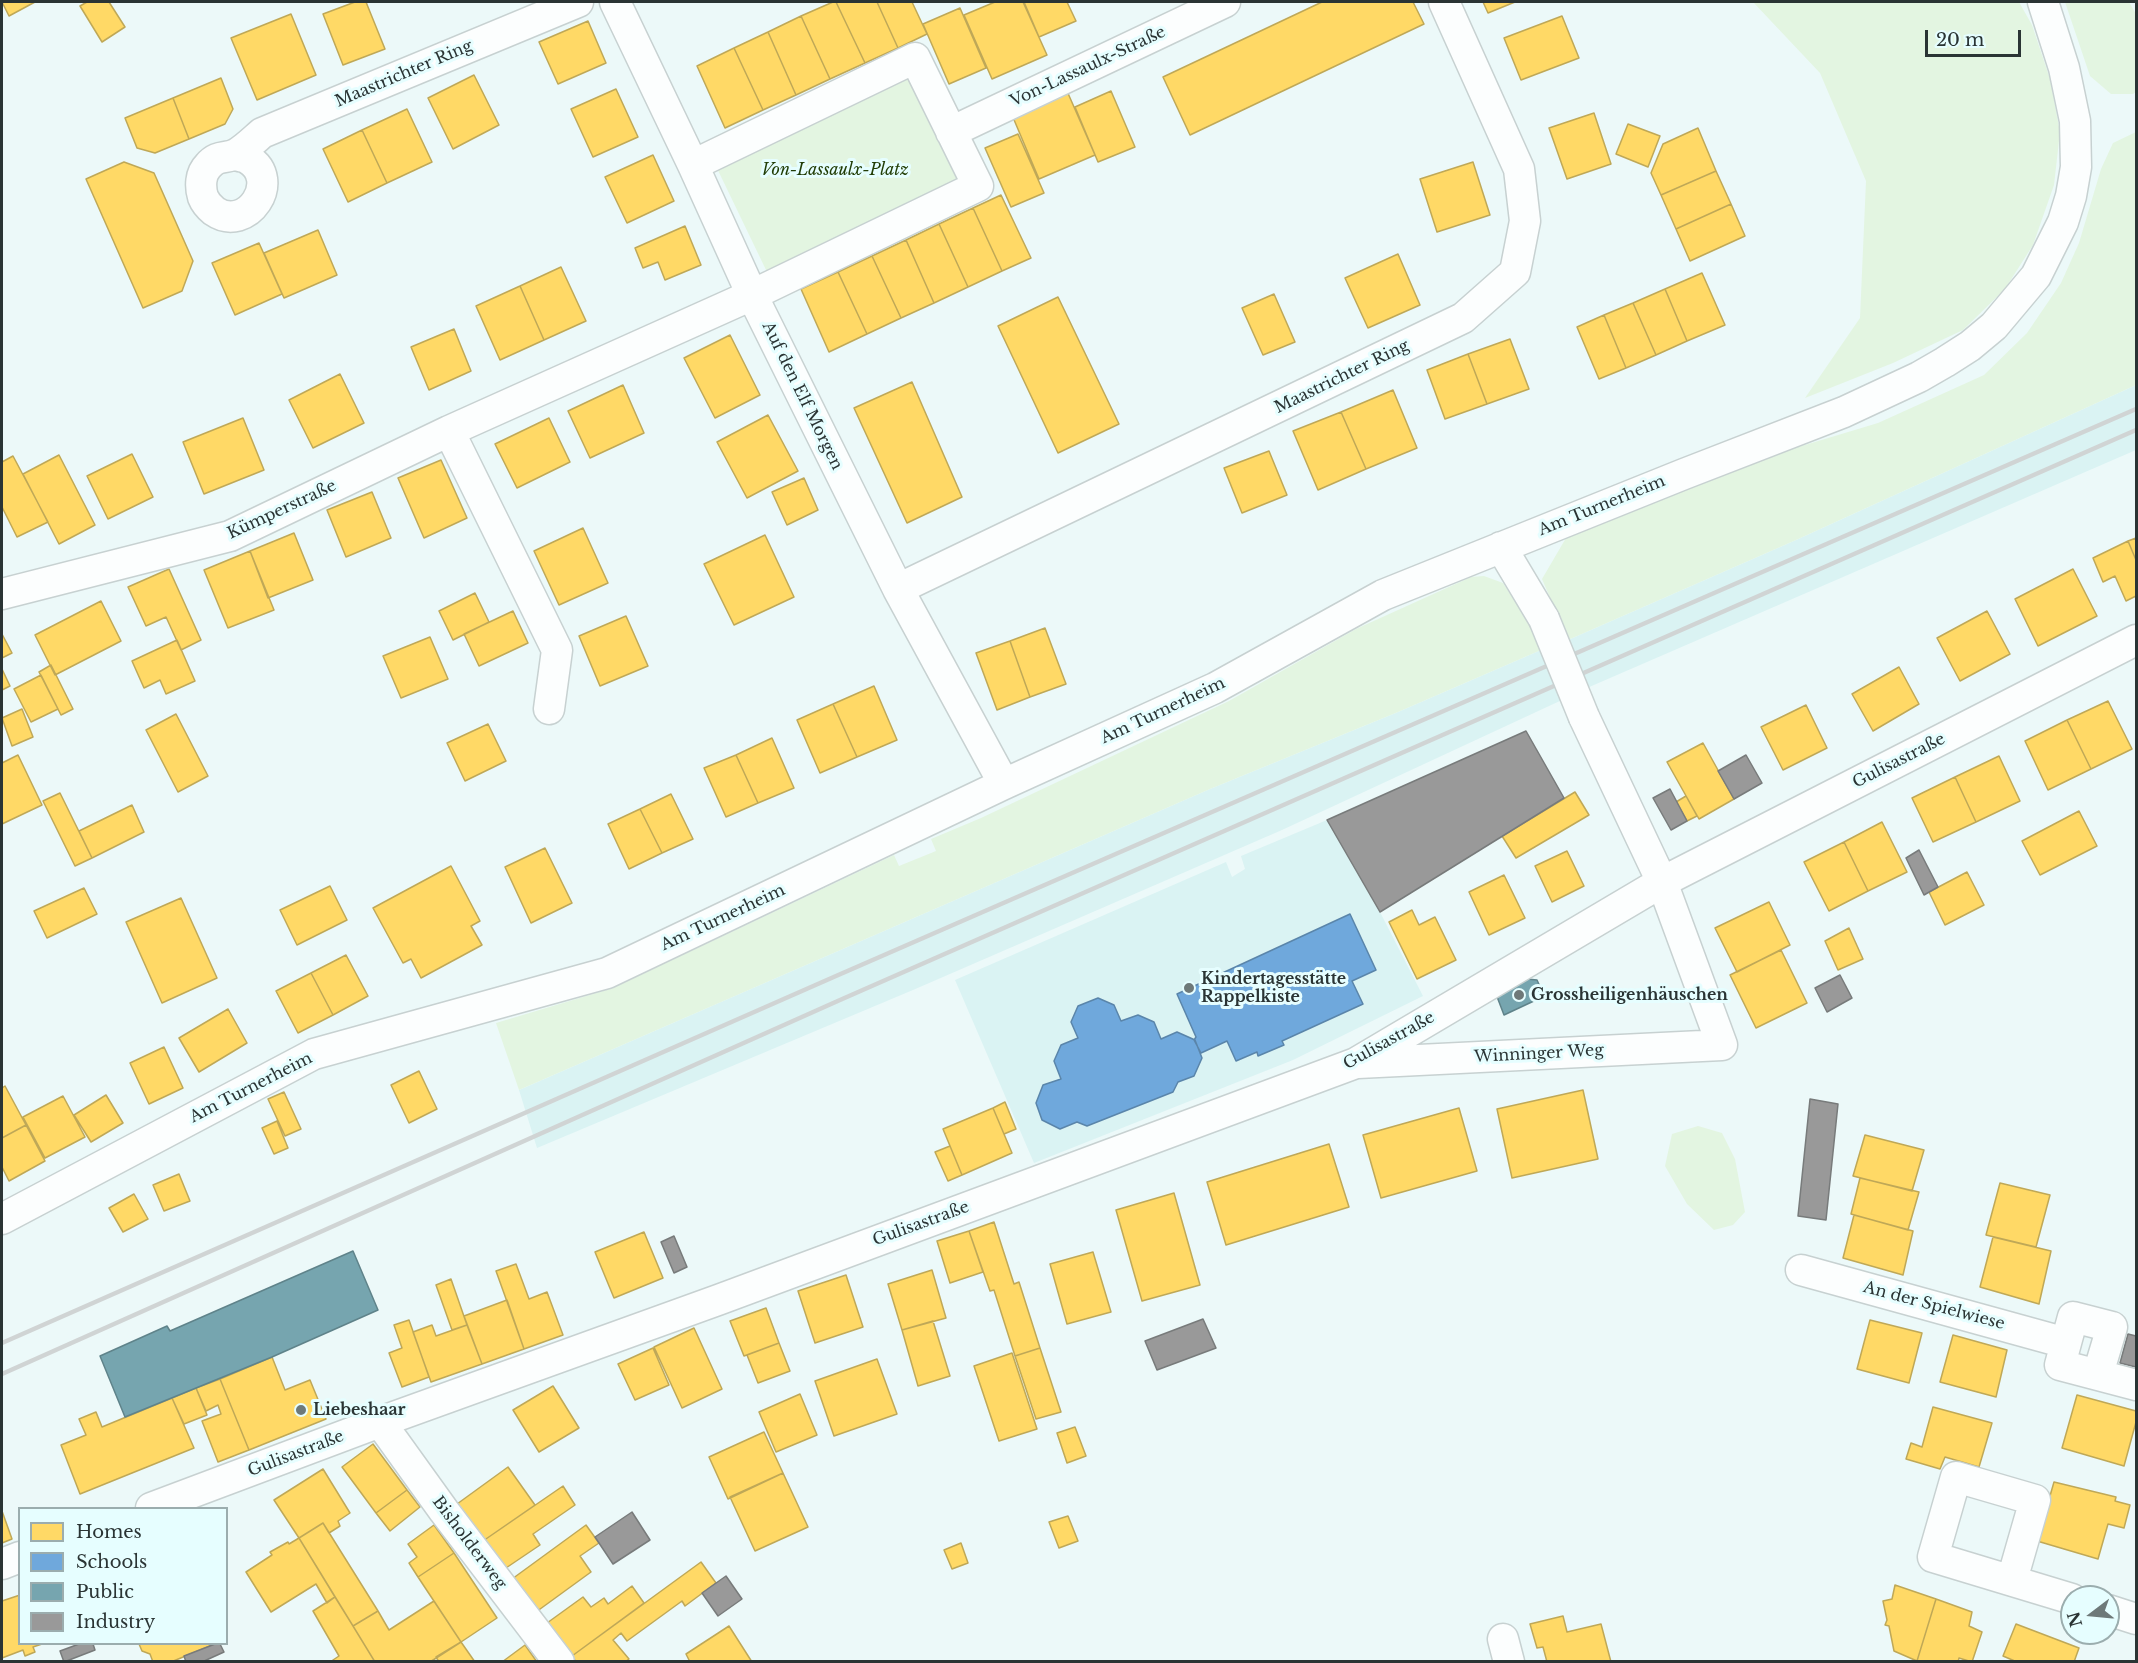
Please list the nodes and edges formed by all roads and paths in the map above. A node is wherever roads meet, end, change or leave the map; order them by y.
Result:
1 (578, 2) edge
2 (615, 2) edge
3 (1225, 2) edge
4 (1444, 2) edge
5 (2043, 2) edge
6 (951, 132) junction
7 (235, 155) dead end
8 (693, 165) junction
9 (752, 295) junction
10 (449, 431) junction
11 (1501, 547) junction
12 (898, 589) junction
13 (2, 594) edge
14 (2136, 639) edge
15 (549, 709) dead end
16 (1004, 784) junction
17 (1662, 882) junction
18 (1356, 1063) junction
19 (4, 1212) edge
20 (1801, 1270) dead end
21 (2066, 1343) junction
22 (2098, 1374) junction
23 (2136, 1385) edge
24 (380, 1422) junction
25 (156, 1507) edge
26 (18, 1558) edge
27 (2, 1564) edge
28 (2012, 1580) dead end
29 (2060, 1595) edge
30 (2120, 1614) edge
31 (2136, 1619) edge
32 (559, 1662) edge

1 - 7 street, Maastrichter Ring
2 - 8 street, Auf den Elf Morgen
3 - 6 street, Von-Lassaulx-Straße
4 - 12 street, Maastrichter Ring
5 - 11 street, Am Turnerheim
6 - 8 street
6 - 9 street
8 - 9 street, Auf den Elf Morgen
9 - 10 street, Kümperstraße
9 - 12 street, Auf den Elf Morgen
10 - 13 street, Kümperstraße
10 - 15 street
11 - 16 street, Am Turnerheim
11 - 17 street, bridge
12 - 16 street, Auf den Elf Morgen
14 - 17 street, Gulisastraße
16 - 19 street, Am Turnerheim
17 - 18 street, Gulisastraße
17 - 18 street, Winninger Weg
18 - 24 street, Gulisastraße
20 - 21 street, An der Spielwiese
21 - 22 street
21 - 22 street
22 - 23 street
24 - 25 street, Gulisastraße
24 - 32 street, Bisholderweg
26 - 27 street
28 - 29 street
30 - 31 street

